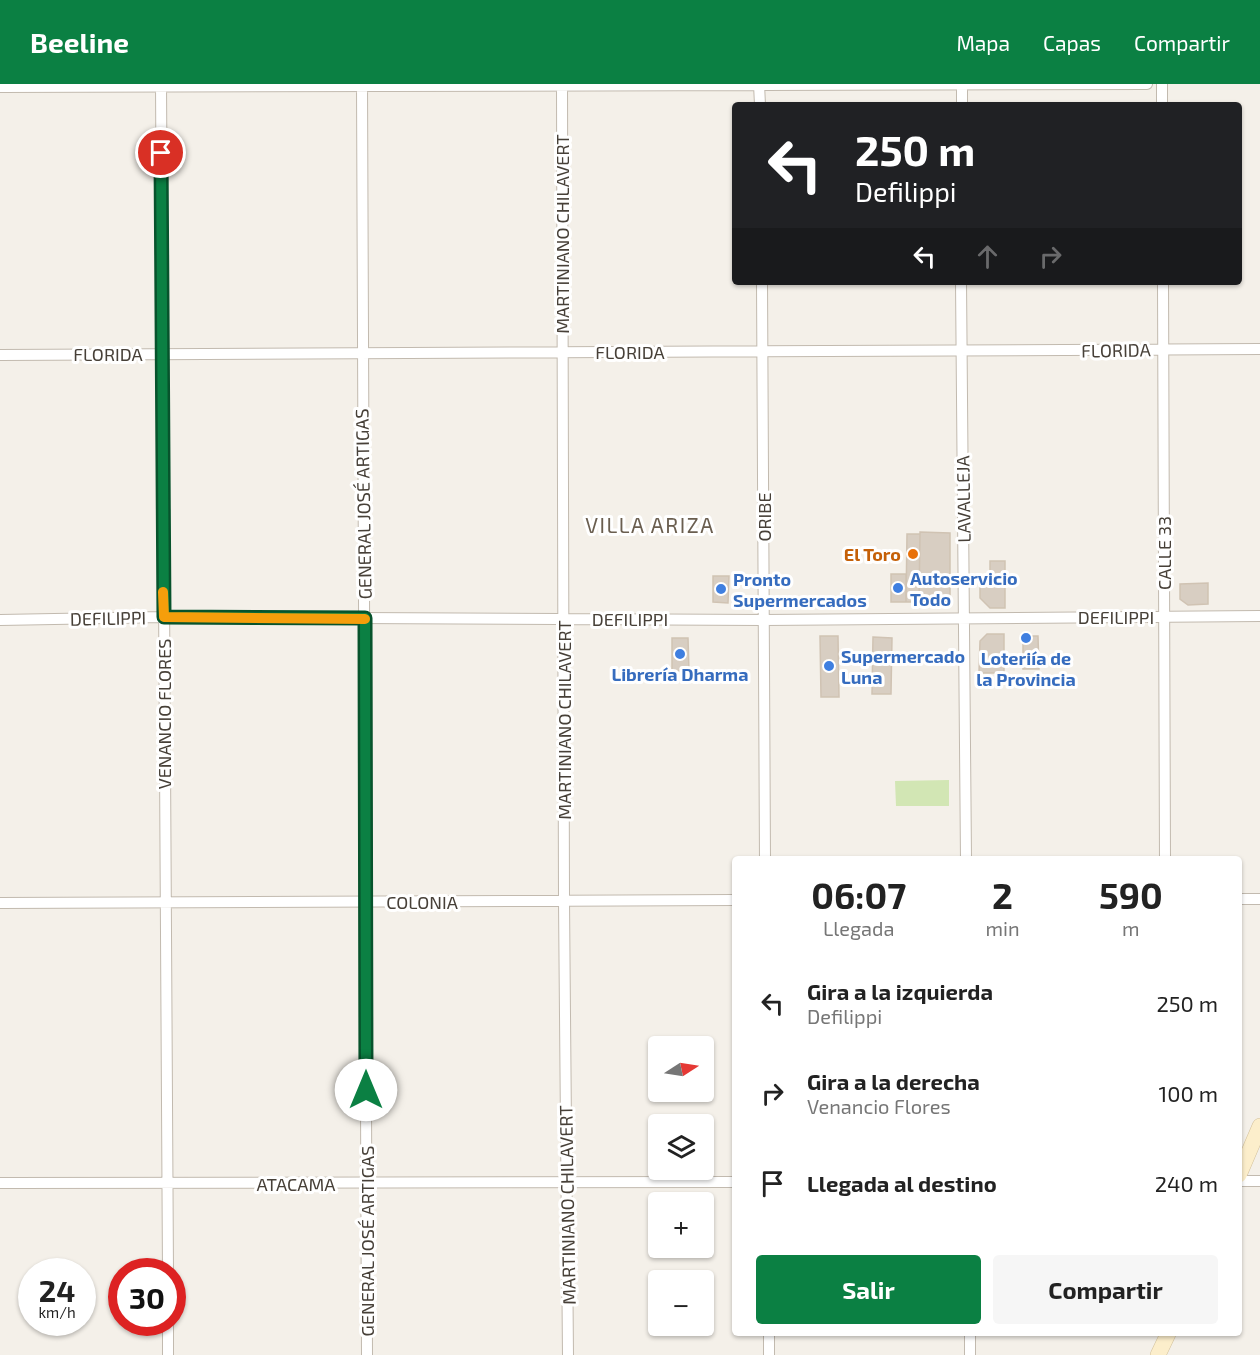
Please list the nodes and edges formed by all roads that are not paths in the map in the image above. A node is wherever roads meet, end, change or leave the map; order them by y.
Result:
1 (1147, 84) edge
2 (1162, 84) edge
3 (161, 85) edge
4 (362, 85) edge
5 (562, 85) edge
6 (759, 85) edge
7 (962, 85) edge
8 (0, 87) edge
9 (760, 102) edge
10 (962, 102) edge
11 (1162, 102) edge
12 (762, 285) edge
13 (961, 285) edge
14 (1162, 285) edge
15 (1260, 349) edge
16 (1163, 350) junction
17 (362, 352) junction
18 (763, 352) junction
19 (961, 352) junction
20 (561, 353) junction
21 (161, 354) junction
22 (0, 355) edge
23 (1260, 616) edge
24 (164, 617) junction
25 (1165, 617) junction
26 (365, 618) junction
27 (965, 618) junction
28 (564, 619) junction
29 (0, 620) edge
30 (764, 620) junction
31 (765, 856) edge
32 (966, 856) edge
33 (1165, 856) edge
34 (1242, 899) edge
35 (1260, 899) edge
36 (732, 900) edge
37 (564, 901) junction
38 (164, 902) junction
39 (365, 902) junction
40 (0, 903) edge
41 (1260, 1126) edge
42 (1242, 1168) edge
43 (1242, 1181) edge
44 (1260, 1181) edge
45 (732, 1182) edge
46 (0, 1183) edge
47 (167, 1183) junction
48 (566, 1183) junction
49 (366, 1184) junction
50 (168, 1258) edge
51 (168, 1336) edge
52 (769, 1336) edge
53 (970, 1336) edge
54 (1167, 1336) edge
55 (168, 1355) edge
56 (367, 1355) edge
57 (568, 1355) edge
58 (769, 1355) edge
59 (970, 1355) edge
60 (1158, 1355) edge

1 - 7 street
2 - 11 street
3 - 4 street
3 - 8 street
3 - 21 street, VENANCIO FLORES
4 - 5 street
4 - 17 street, GENERAL JOSÉ ARTIGAS
5 - 6 street
5 - 20 street, MARTINIANO CHILAVERT
6 - 7 street
6 - 9 street
7 - 10 street
12 - 18 street, ORIBE
13 - 19 street, LAVALLEJA
14 - 16 street, CALLE 33
15 - 16 street, FLORIDA
16 - 19 street, FLORIDA
16 - 25 street, CALLE 33
17 - 20 street, FLORIDA
17 - 21 street, FLORIDA
17 - 26 street, GENERAL JOSÉ ARTIGAS
18 - 19 street, FLORIDA
18 - 20 street, FLORIDA
18 - 30 street, ORIBE
19 - 27 street, LAVALLEJA
20 - 28 street, MARTINIANO CHILAVERT
21 - 22 street, FLORIDA
21 - 24 street, VENANCIO FLORES
23 - 25 street, DEFILIPPI
24 - 26 street, DEFILIPPI
24 - 29 street, DEFILIPPI
24 - 38 street, VENANCIO FLORES
25 - 27 street, DEFILIPPI
25 - 33 street, CALLE 33
26 - 28 street, DEFILIPPI
26 - 39 street, GENERAL JOSÉ ARTIGAS
27 - 30 street, DEFILIPPI
27 - 32 street, LAVALLEJA
28 - 30 street, DEFILIPPI
28 - 37 street, MARTINIANO CHILAVERT
30 - 31 street, ORIBE
34 - 35 street
36 - 37 street, COLONIA
37 - 39 street, COLONIA
37 - 48 street, MARTINIANO CHILAVERT
38 - 39 street, COLONIA
38 - 40 street, COLONIA
38 - 47 street, VENANCIO FLORES
39 - 49 street, GENERAL JOSÉ ARTIGAS
41 - 42 street
43 - 44 street
45 - 48 street, ATACAMA
46 - 47 street, ATACAMA
47 - 49 street, ATACAMA
47 - 50 street, VENANCIO FLORES
48 - 49 street, ATACAMA
48 - 57 street, MARTINIANO CHILAVERT
49 - 56 street, GENERAL JOSÉ ARTIGAS
51 - 55 street
52 - 58 street
53 - 59 street
54 - 60 street

